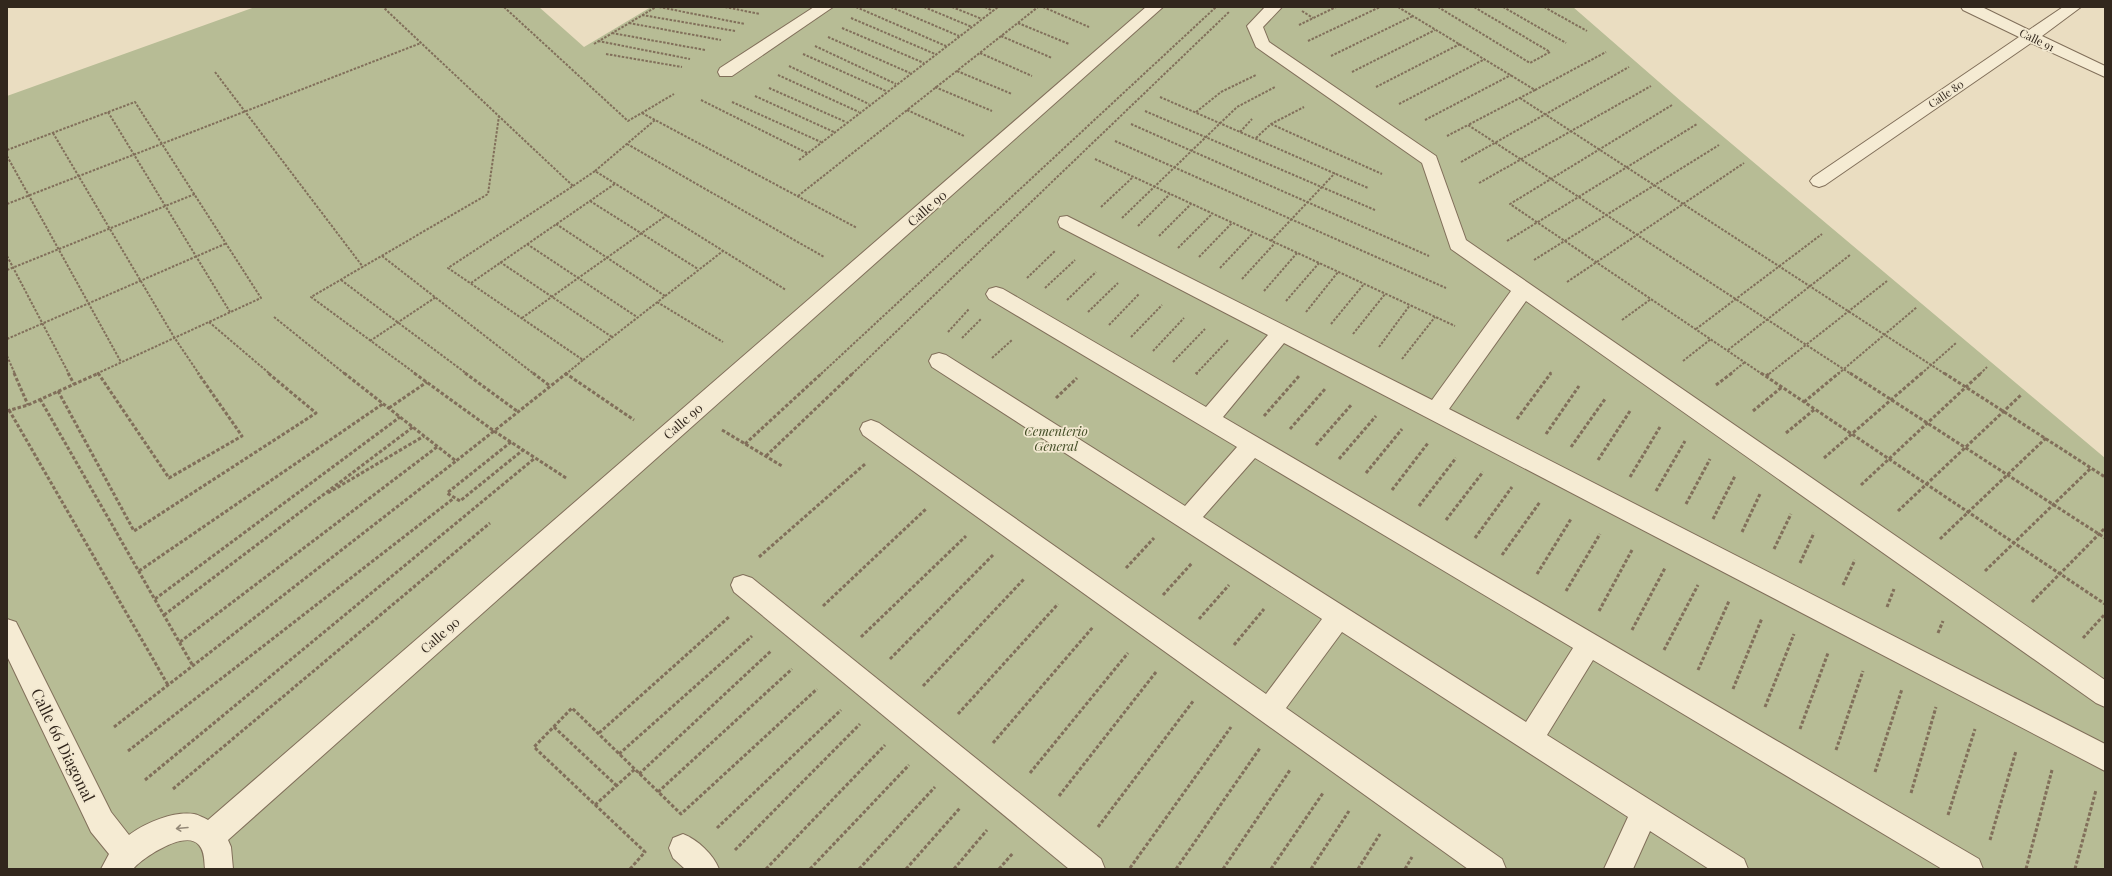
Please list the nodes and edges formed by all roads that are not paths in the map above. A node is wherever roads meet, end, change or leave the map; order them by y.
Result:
1 (825, 7) edge
2 (1156, 7) edge
3 (1274, 7) edge
4 (1969, 7) edge
5 (2073, 7) edge
6 (2030, 36) junction
7 (726, 72) dead end
8 (2105, 72) edge
9 (1820, 181) dead end
10 (1066, 222) dead end
11 (1523, 290) junction
12 (991, 304) road end
13 (1281, 333) junction
14 (939, 361) dead end
15 (1435, 412) junction
16 (1208, 420) junction
17 (871, 429) dead end
18 (1252, 446) junction
19 (1187, 519) junction
20 (744, 585) dead end
21 (1339, 616) junction
22 (7, 630) edge
23 (1589, 645) junction
24 (2105, 695) edge
25 (1269, 711) junction
26 (1530, 739) junction
27 (2105, 758) edge
28 (1645, 812) junction
29 (211, 836) junction
30 (683, 848) dead end
31 (121, 862) edge
32 (219, 869) edge
33 (705, 869) edge
34 (1091, 869) edge
35 (1492, 869) edge
36 (1618, 869) edge
37 (1734, 869) edge
38 (1969, 869) edge

1 - 7 street
2 - 29 street, Calle 90
3 - 11 street
4 - 6 street, Calle 91
5 - 6 street, Calle 80
6 - 8 street, Calle 91
6 - 9 street, Calle 80
10 - 13 street
11 - 15 street
11 - 24 street
12 - 16 street
13 - 15 street
13 - 16 street
14 - 19 street
15 - 27 street
16 - 18 street
17 - 25 street
18 - 19 street
18 - 23 street
19 - 21 street
20 - 34 street
21 - 25 street
21 - 26 street
22 - 31 street, Calle 66 Diagonal
23 - 26 street
23 - 38 street
25 - 35 street
26 - 28 street
28 - 36 street
28 - 37 street
29 -> 31 street, Calle 66 Diagonal
29 - 32 street
30 - 33 street

